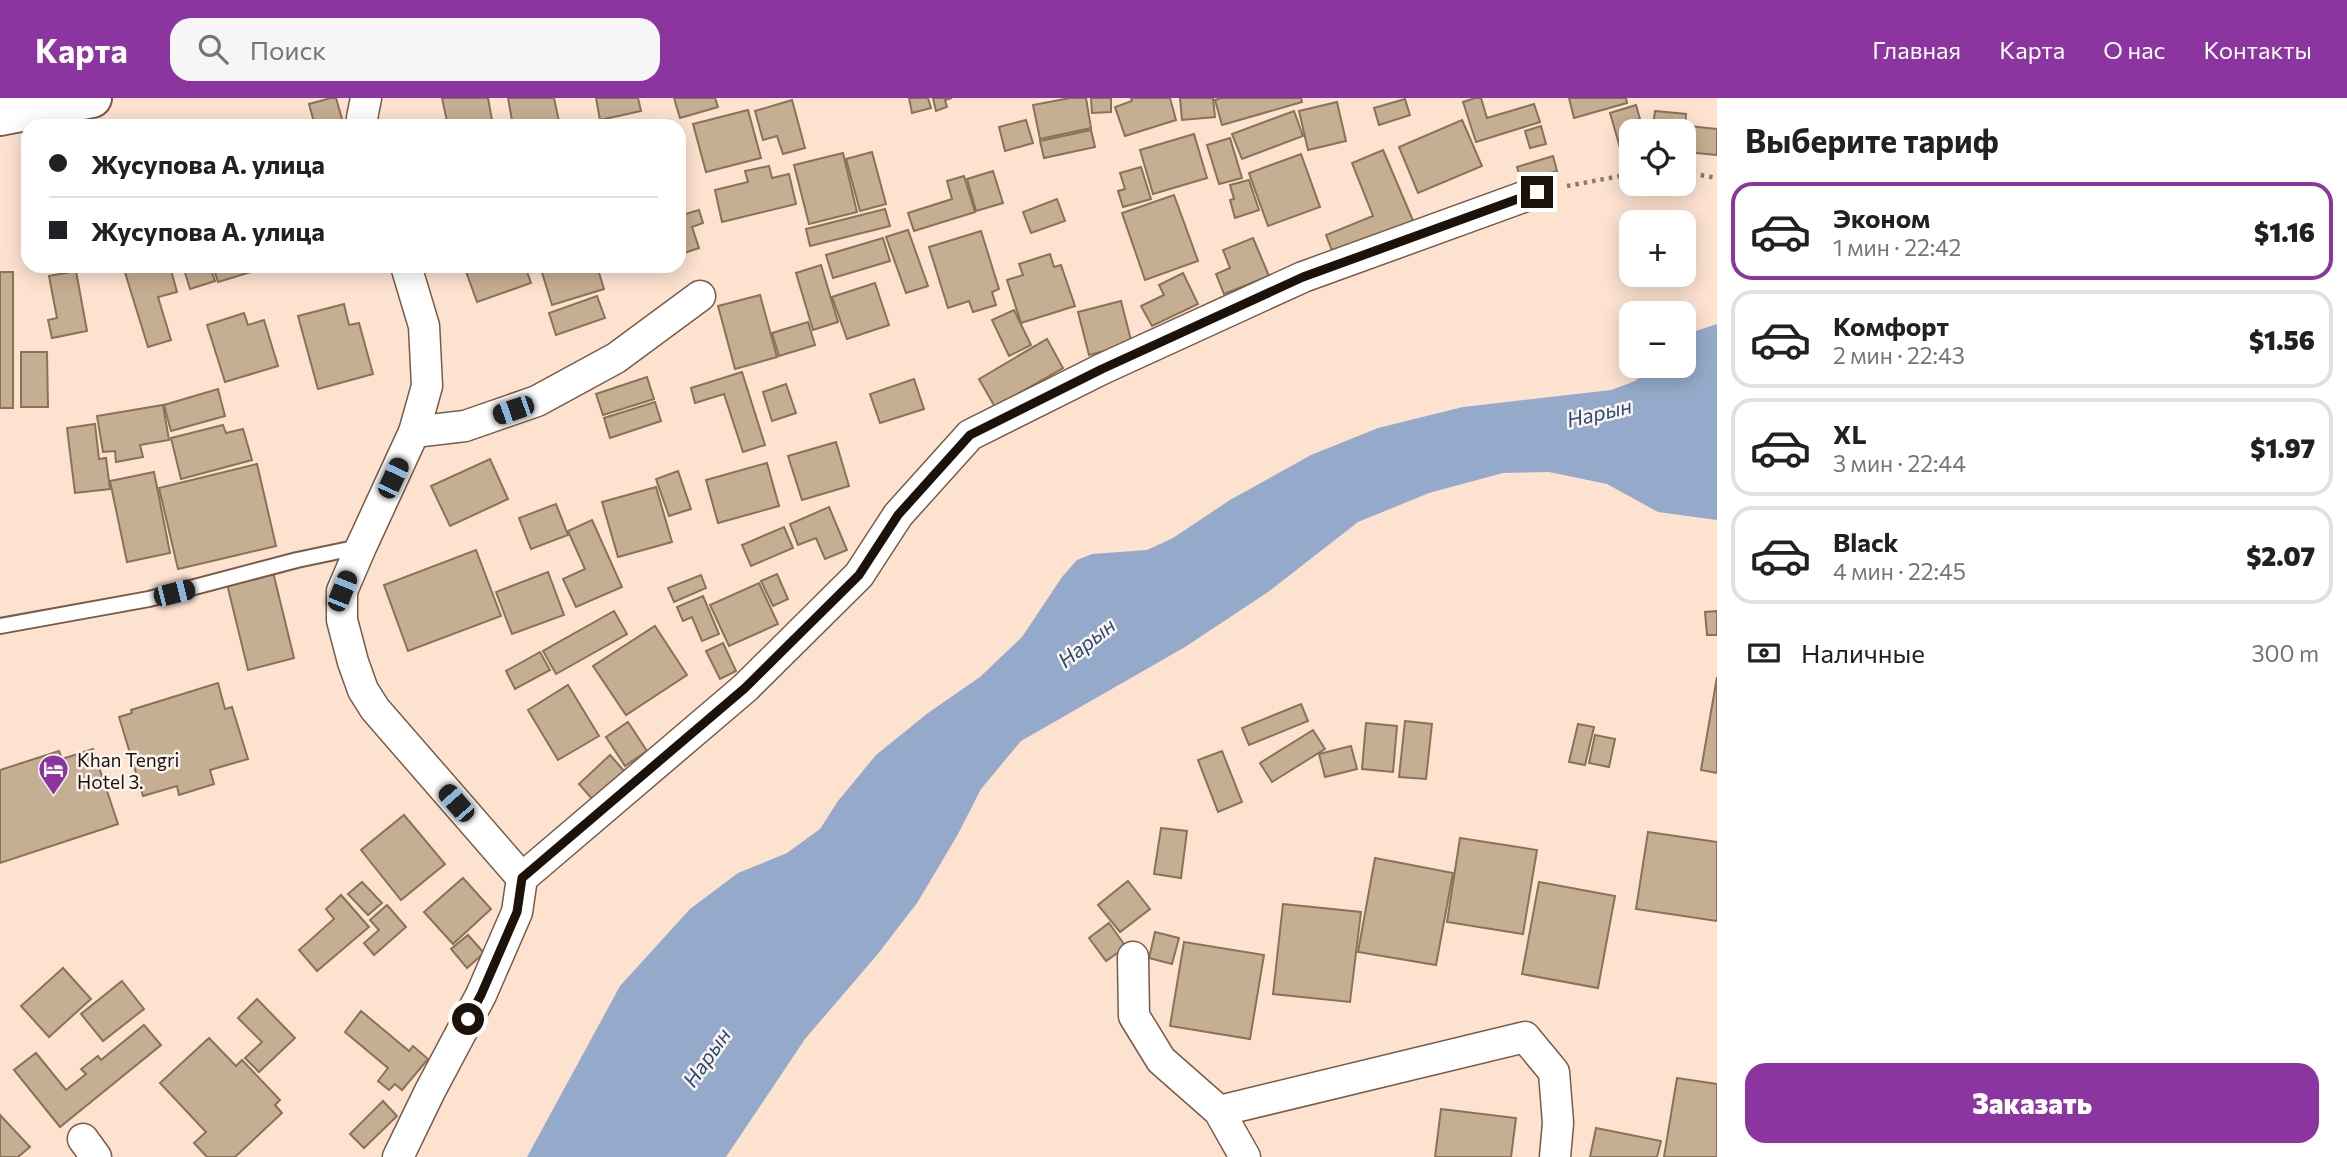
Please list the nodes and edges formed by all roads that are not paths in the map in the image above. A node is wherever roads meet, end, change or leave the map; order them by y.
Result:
1 (92, 98) edge
2 (366, 98) edge
3 (0, 116) edge
4 (362, 119) edge
5 (1537, 192) road end
6 (408, 273) edge
7 (700, 296) dead end
8 (414, 432) junction
9 (360, 547) junction
10 (0, 626) edge
11 (522, 878) junction
12 (1133, 957) dead end
13 (1219, 1111) junction
14 (398, 1157) edge
15 (1245, 1157) edge
16 (1555, 1157) edge

1 - 3 main road
2 - 4 street
5 - 11 street
6 - 8 street
7 - 8 street
8 - 9 street
9 - 10 lane
9 - 11 street
11 - 14 street
12 - 13 street
13 - 15 street
13 - 16 street

